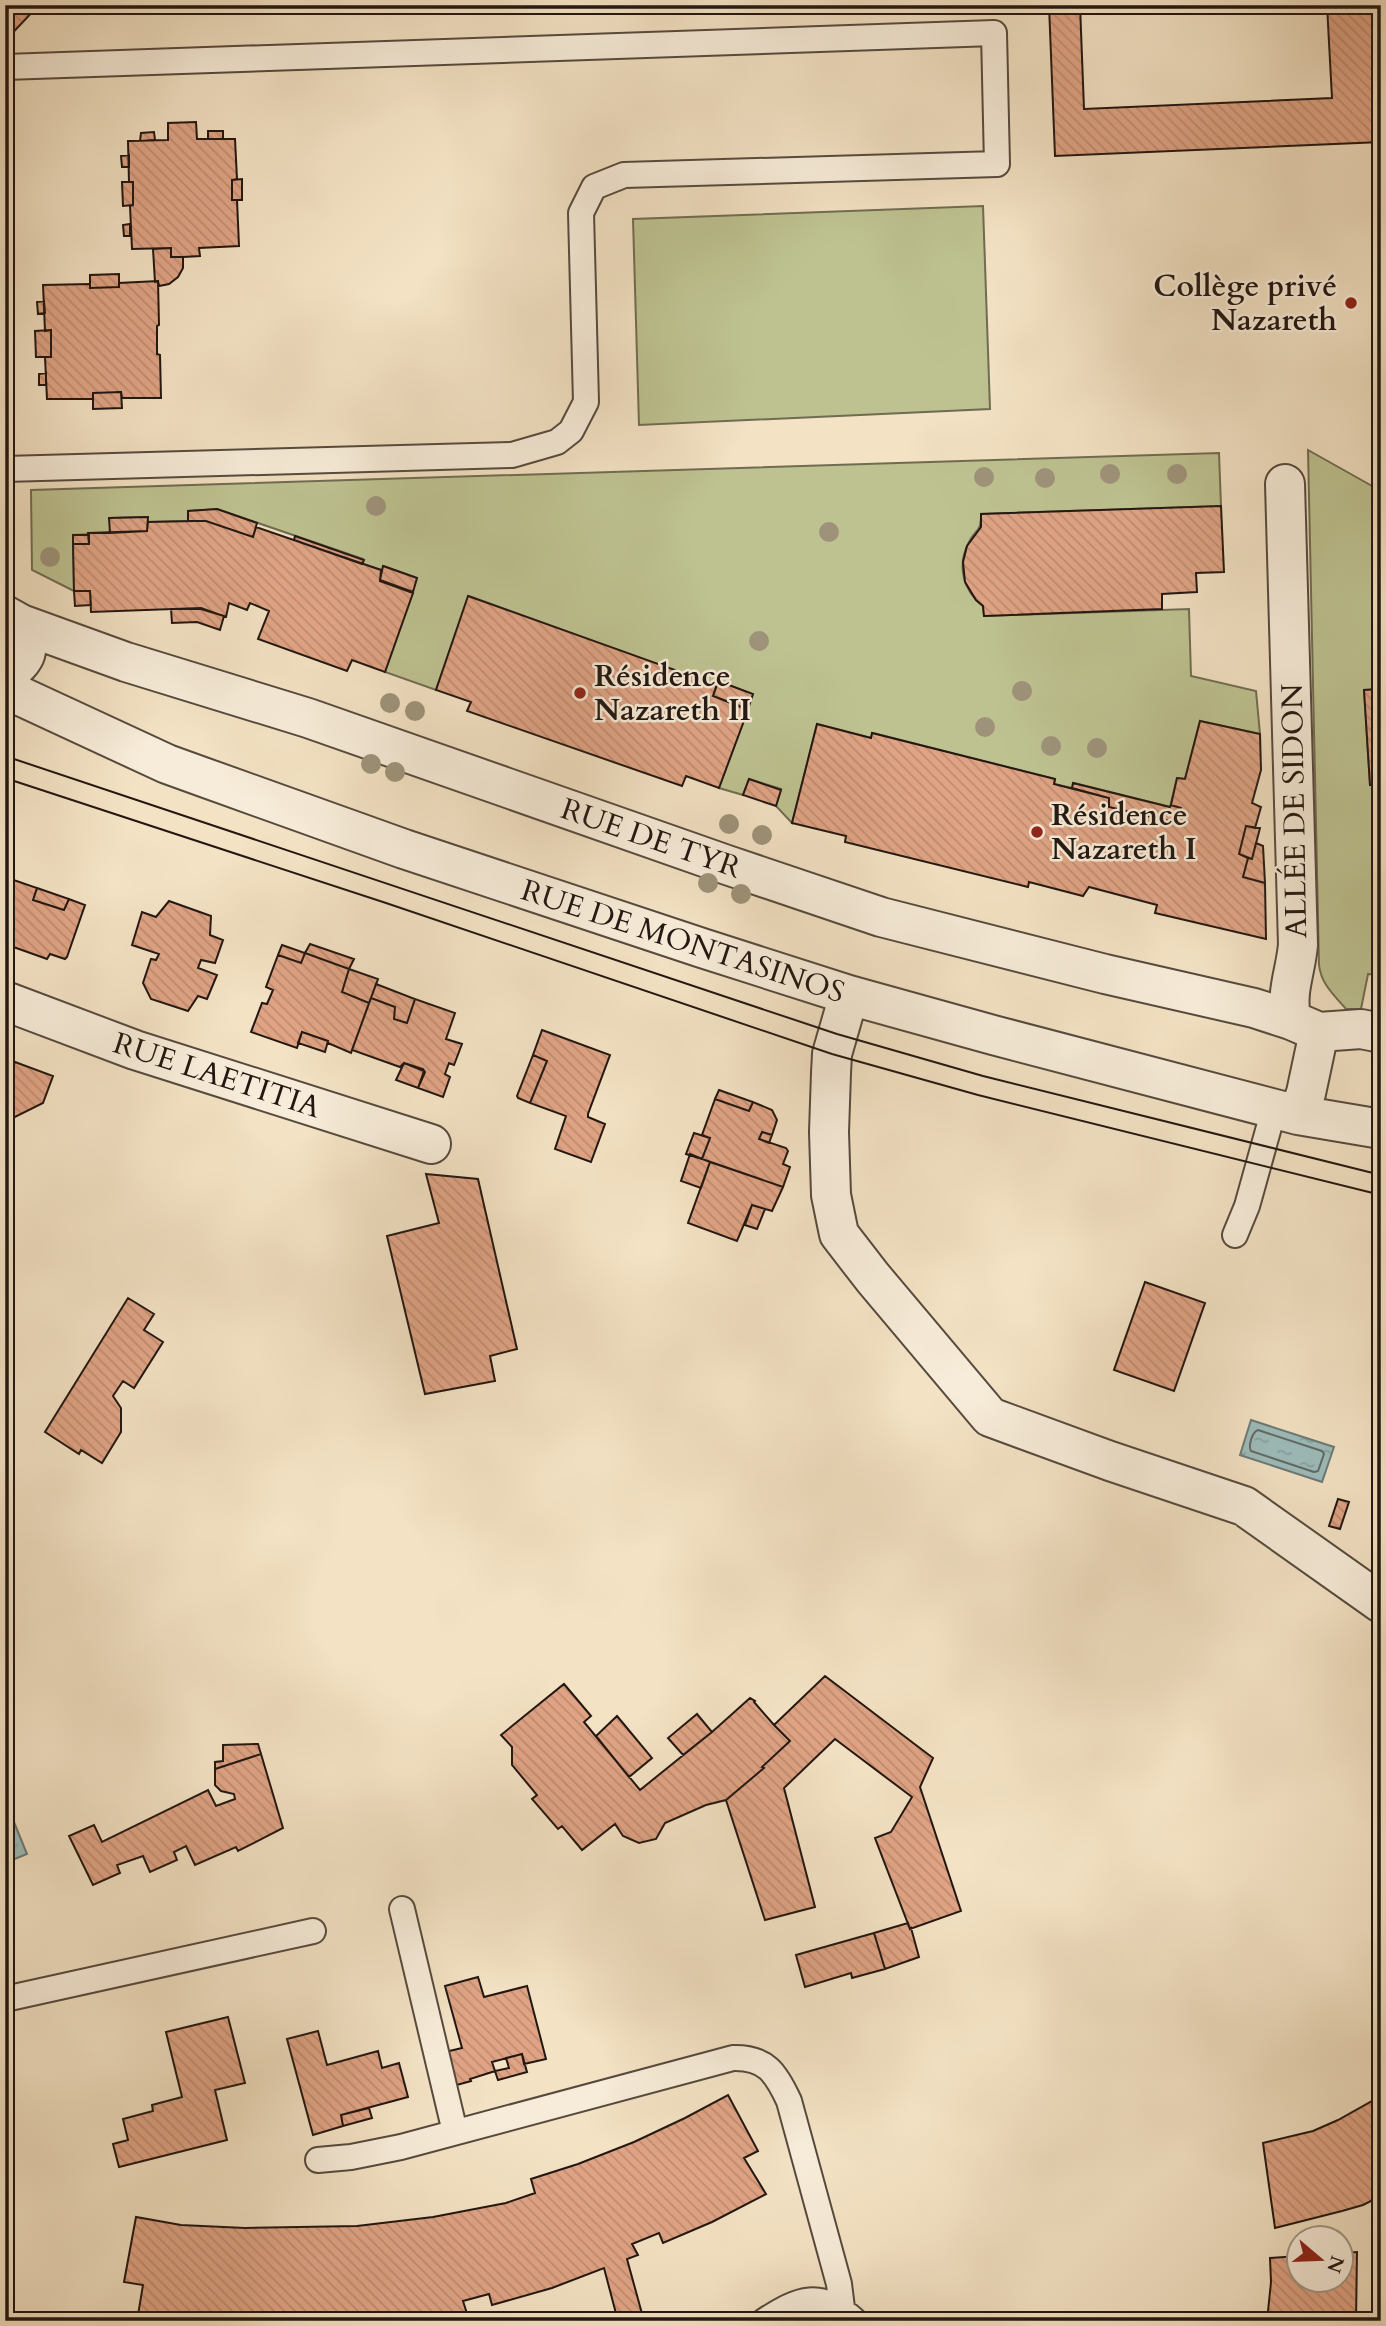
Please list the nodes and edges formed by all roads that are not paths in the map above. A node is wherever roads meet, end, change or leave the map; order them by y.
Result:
1 (5, 67) edge
2 (5, 469) edge
3 (1285, 484) dead end
4 (10, 623) edge
5 (5, 677) edge
6 (5, 690) edge
7 (849, 995) junction
8 (5, 1001) edge
9 (1305, 1026) junction
10 (1381, 1034) edge
11 (1286, 1112) junction
12 (1381, 1129) edge
13 (431, 1144) dead end
14 (1235, 1235) dead end
15 (1381, 1603) edge
16 (402, 1909) dead end
17 (313, 1931) dead end
18 (5, 1999) edge
19 (455, 2132) junction
20 (318, 2160) dead end
21 (849, 2315) edge
22 (764, 2321) edge

1 - 2 lane
3 - 9 street, ALLÉE DE SIDON
4 - 5 street, RUE DE TYR
4 - 9 street, RUE DE TYR
6 - 7 street, RUE DE MONTASINOS
7 - 11 street, RUE DE MONTASINOS
7 - 15 street
8 - 13 street, RUE LAETITIA
9 - 10 street
9 - 11 street, ALLÉE DE SIDON
11 - 12 street, RUE DE MONTASINOS
11 - 14 lane
16 - 19 lane
17 - 18 lane
19 - 20 lane
19 - 21 lane
21 - 22 lane

